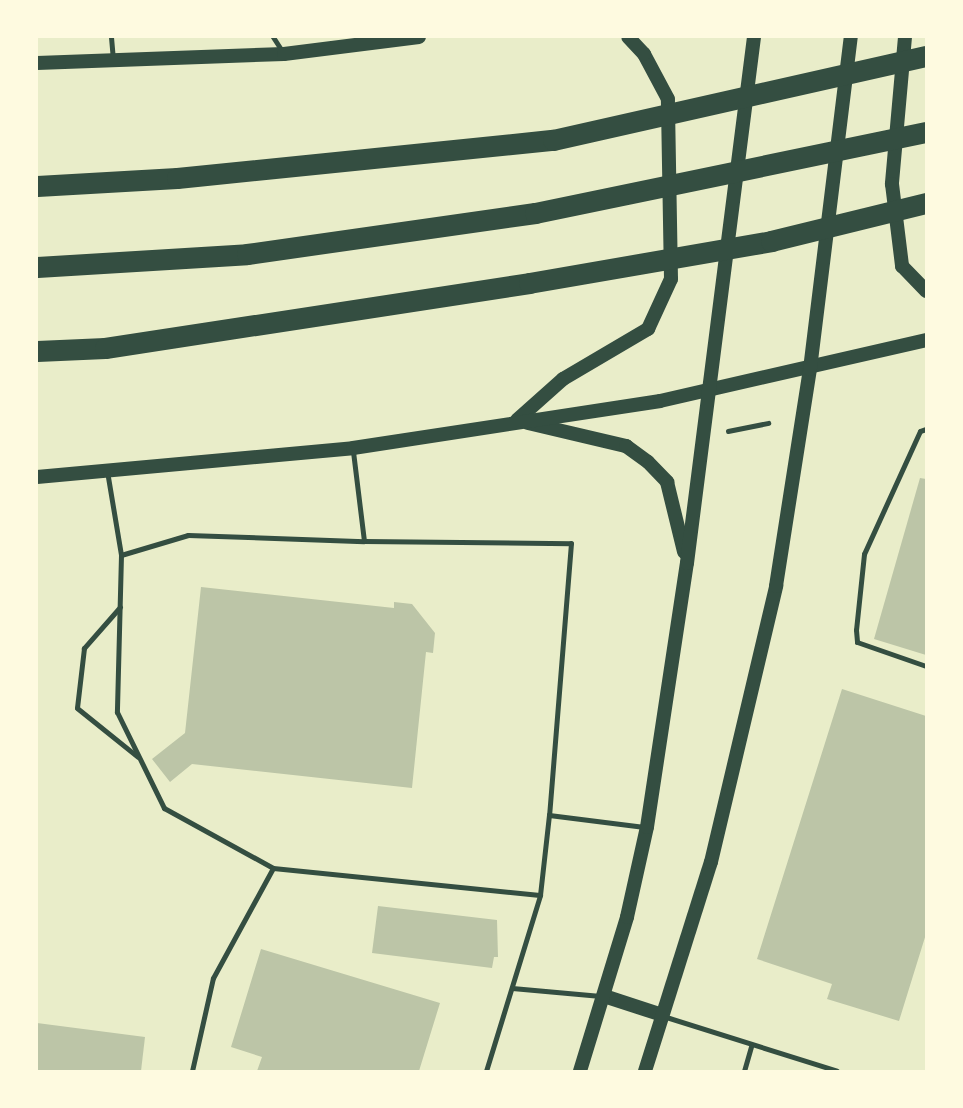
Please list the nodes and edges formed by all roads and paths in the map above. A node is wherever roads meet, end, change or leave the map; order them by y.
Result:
1 (111, 37) edge
2 (273, 37) edge
3 (419, 37) edge
4 (628, 37) edge
5 (754, 37) edge
6 (850, 37) edge
7 (905, 37) edge
8 (284, 54) junction
9 (926, 56) edge
10 (113, 60) junction
11 (37, 62) edge
12 (926, 132) edge
13 (37, 186) edge
14 (926, 202) edge
15 (37, 267) edge
16 (926, 291) edge
17 (926, 340) edge
18 (37, 351) edge
19 (810, 369) junction
20 (709, 391) junction
21 (516, 421) junction
22 (768, 423) dead end
23 (926, 429) edge
24 (728, 431) dead end
25 (353, 447) junction
26 (107, 471) junction
27 (37, 477) edge
28 (364, 541) junction
29 (121, 555) junction
30 (687, 563) junction
31 (120, 607) junction
32 (926, 666) edge
33 (139, 757) junction
34 (549, 815) junction
35 (647, 827) junction
36 (273, 868) junction
37 (540, 895) junction
38 (512, 988) junction
39 (604, 996) junction
40 (662, 1015) junction
41 (751, 1046) junction
42 (192, 1071) edge
43 (486, 1071) edge
44 (580, 1071) edge
45 (645, 1071) edge
46 (744, 1071) edge
47 (837, 1071) edge

1 - 10 lane
2 - 8 lane
3 - 8 main road
4 - 21 main road
5 - 20 main road
6 - 19 main road
7 - 16 main road
8 - 10 main road
9 - 13 highway
10 - 11 main road
12 - 15 highway
14 - 18 highway
17 - 19 main road
19 - 20 main road
19 - 40 main road
20 - 21 main road
20 - 30 main road
21 - 25 main road
21 - 30 main road
22 - 24 path
23 - 32 lane
25 - 26 main road
25 - 28 lane
26 - 27 main road
26 - 29 lane
28 - 29 lane
28 - 34 lane
29 - 31 lane
30 - 35 main road
31 - 33 lane
31 - 33 lane
33 - 36 lane
34 - 35 lane
34 - 37 lane
35 - 39 main road
36 - 37 lane
36 - 42 lane
37 - 38 lane
38 - 39 lane
38 - 43 lane
39 - 40 main road
39 - 44 main road
40 - 41 lane
40 - 45 main road
41 - 46 lane
41 - 47 lane

